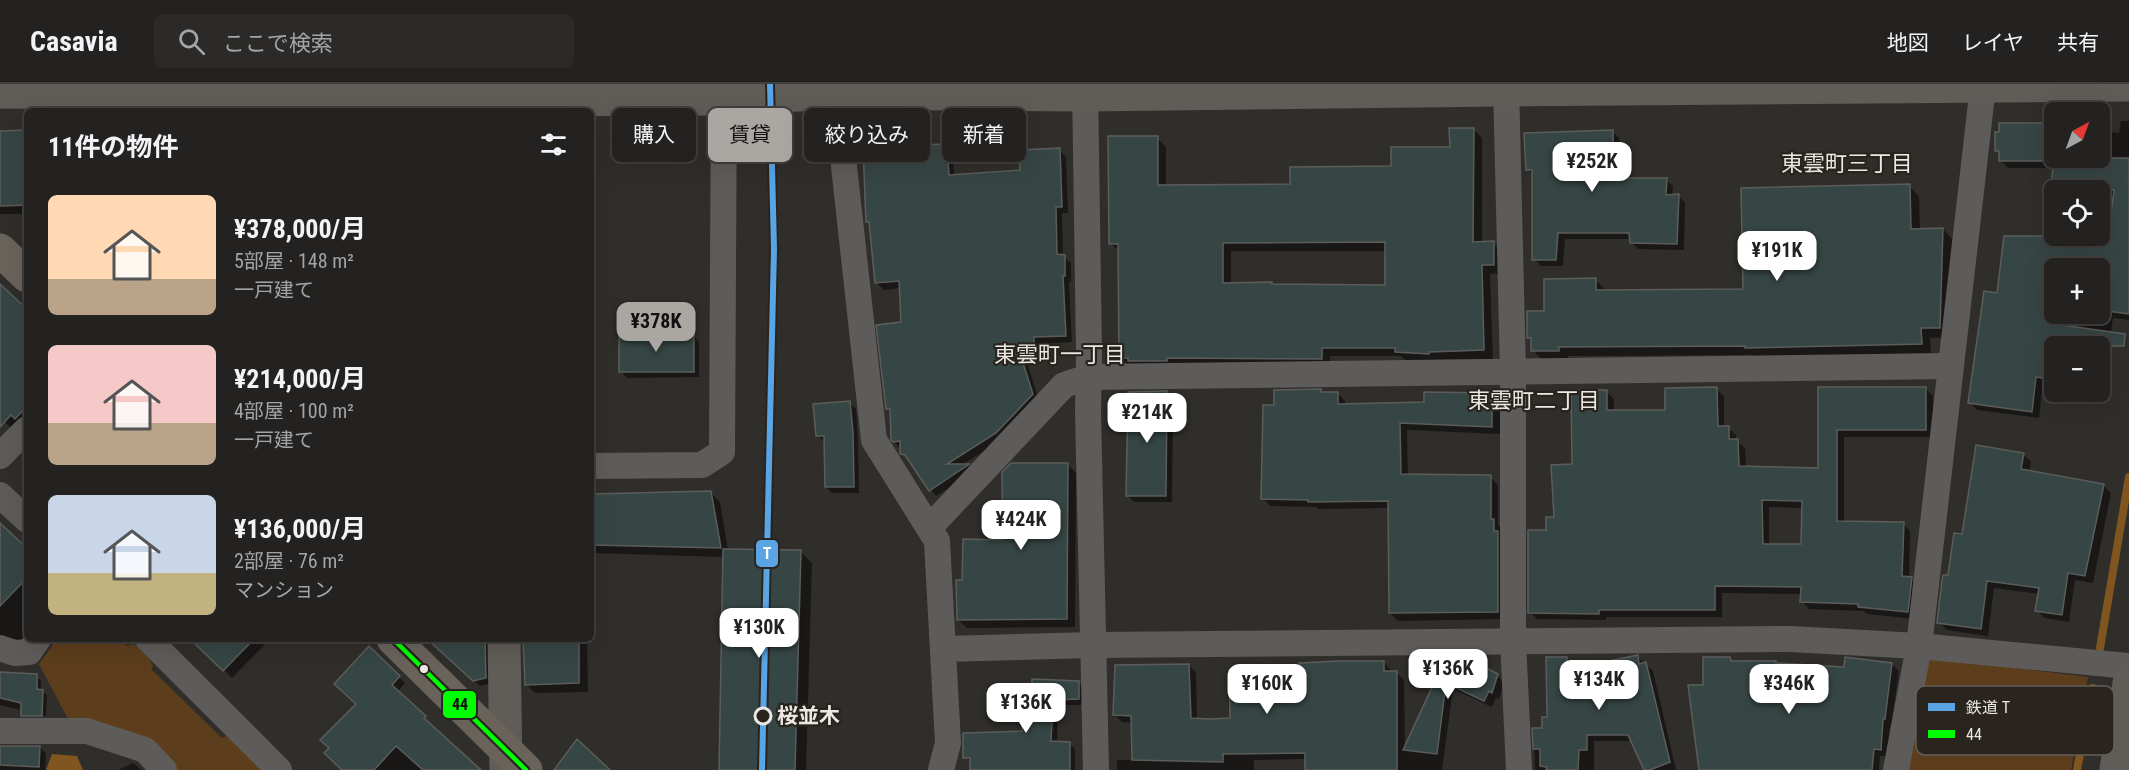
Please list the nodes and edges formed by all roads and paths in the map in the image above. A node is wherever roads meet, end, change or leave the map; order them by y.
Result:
1 (1993, 85) edge
2 (2129, 85) edge
3 (1799, 86) edge
4 (1506, 87) edge
5 (183, 90) edge
6 (1085, 90) edge
7 (816, 91) edge
8 (0, 92) edge
9 (725, 92) edge
10 (477, 98) edge
11 (240, 103) edge
12 (0, 250) edge
13 (24, 273) edge
14 (1950, 366) junction
15 (1513, 372) junction
16 (1088, 377) junction
17 (24, 432) edge
18 (0, 456) edge
19 (594, 466) edge
20 (0, 495) edge
21 (24, 517) edge
22 (929, 528) junction
23 (1513, 640) junction
24 (36, 642) edge
25 (151, 642) edge
26 (396, 642) edge
27 (504, 642) edge
28 (1093, 645) junction
29 (1919, 646) junction
30 (0, 648) edge
31 (944, 649) junction
32 (2129, 666) edge
33 (2129, 683) edge
34 (0, 731) edge
35 (513, 764) edge
36 (164, 770) edge
37 (279, 770) edge
38 (941, 770) edge
39 (1096, 770) edge
40 (1518, 770) edge
41 (1896, 770) edge
42 (2116, 770) edge

1 - 2 main road
1 - 3 main road
1 - 14 street
3 - 4 main road
4 - 6 main road
4 - 15 street
5 - 8 main road
5 - 11 main road
6 - 7 main road
6 - 16 street
7 - 9 main road
7 - 22 street
9 - 10 main road
9 - 19 street
10 - 11 main road
12 - 13 main road
14 - 15 street
14 - 29 street
15 - 16 street
15 - 23 street
16 - 22 street
16 - 28 street
17 - 18 street
20 - 21 street
22 - 31 street
23 - 28 street
23 - 29 street
23 - 40 street
24 - 30 street
25 - 37 street
26 - 35 main road
27 - 35 main road
28 - 31 street
28 - 39 street
29 - 32 street
29 - 41 street
31 - 38 street
33 - 42 main road
34 - 36 street

